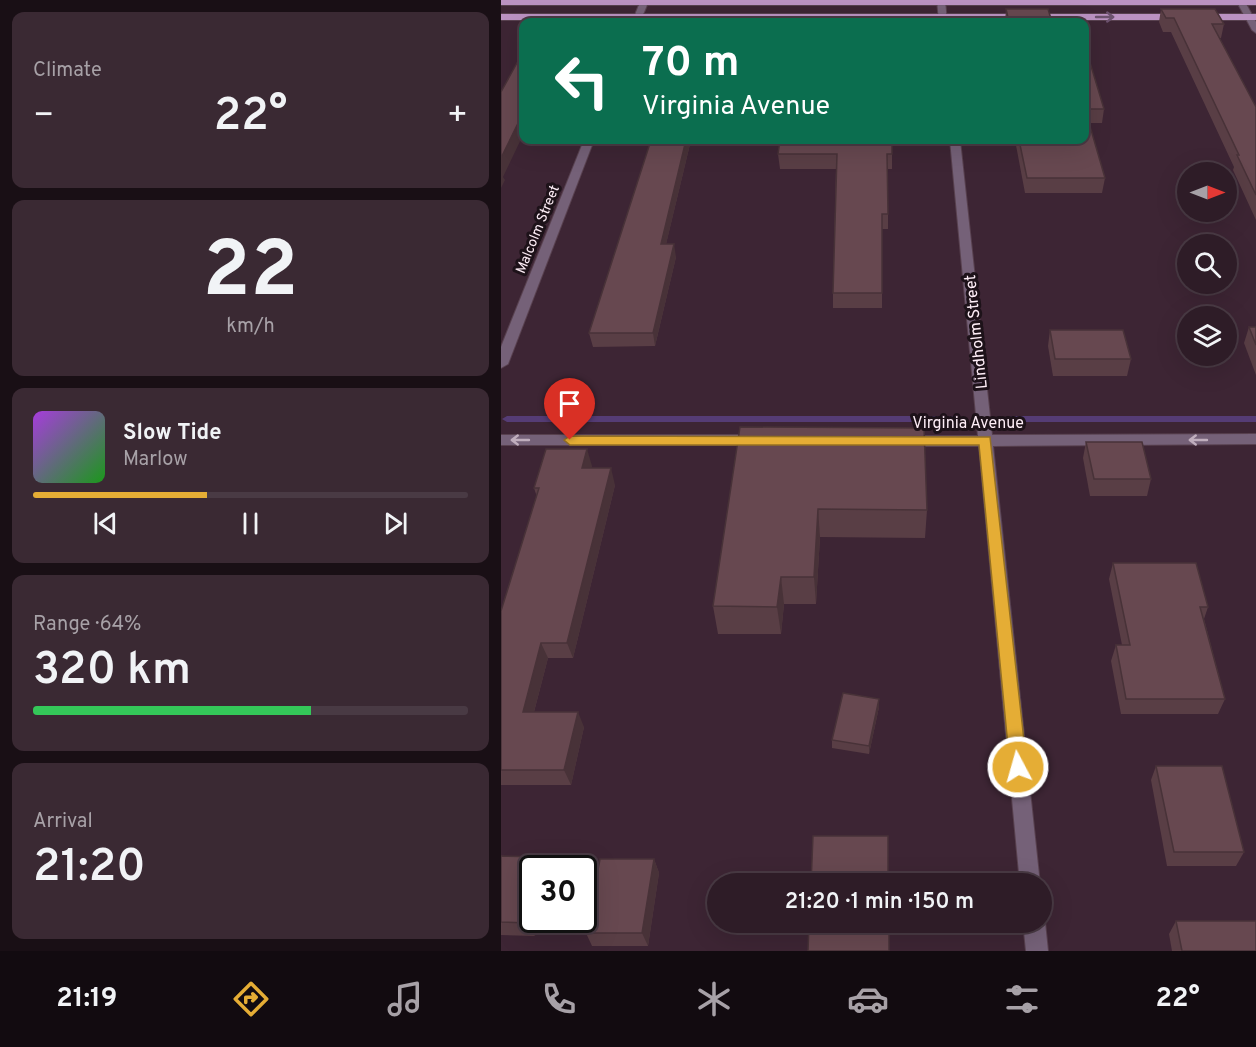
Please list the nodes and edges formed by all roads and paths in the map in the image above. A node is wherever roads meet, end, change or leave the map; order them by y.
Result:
1 (645, 1) edge
2 (941, 1) edge
3 (501, 2) edge
4 (1241, 2) junction
5 (1256, 2) edge
6 (501, 16) edge
7 (1252, 16) edge
8 (569, 18) edge
9 (638, 18) edge
10 (943, 18) edge
11 (1089, 18) edge
12 (1256, 30) edge
13 (587, 144) edge
14 (955, 144) edge
15 (501, 364) edge
16 (1256, 439) edge
17 (501, 440) edge
18 (773, 440) edge
19 (891, 441) edge
20 (985, 441) junction
21 (1029, 873) edge
22 (1035, 933) edge
23 (1037, 951) edge

1 - 2 main road
1 - 3 main road
1 - 9 street
2 - 4 main road
2 - 10 street
4 - 5 main road
4 - 7 street
6 - 8 main road
11 -> 7 main road
7 - 12 street
13 - 15 street, Malcolm Street
14 - 20 street, Lindholm Street
16 -> 20 street, Virginia Avenue
18 -> 17 street
19 - 20 street, Virginia Avenue
20 - 21 street, Lindholm Street
22 - 23 street

